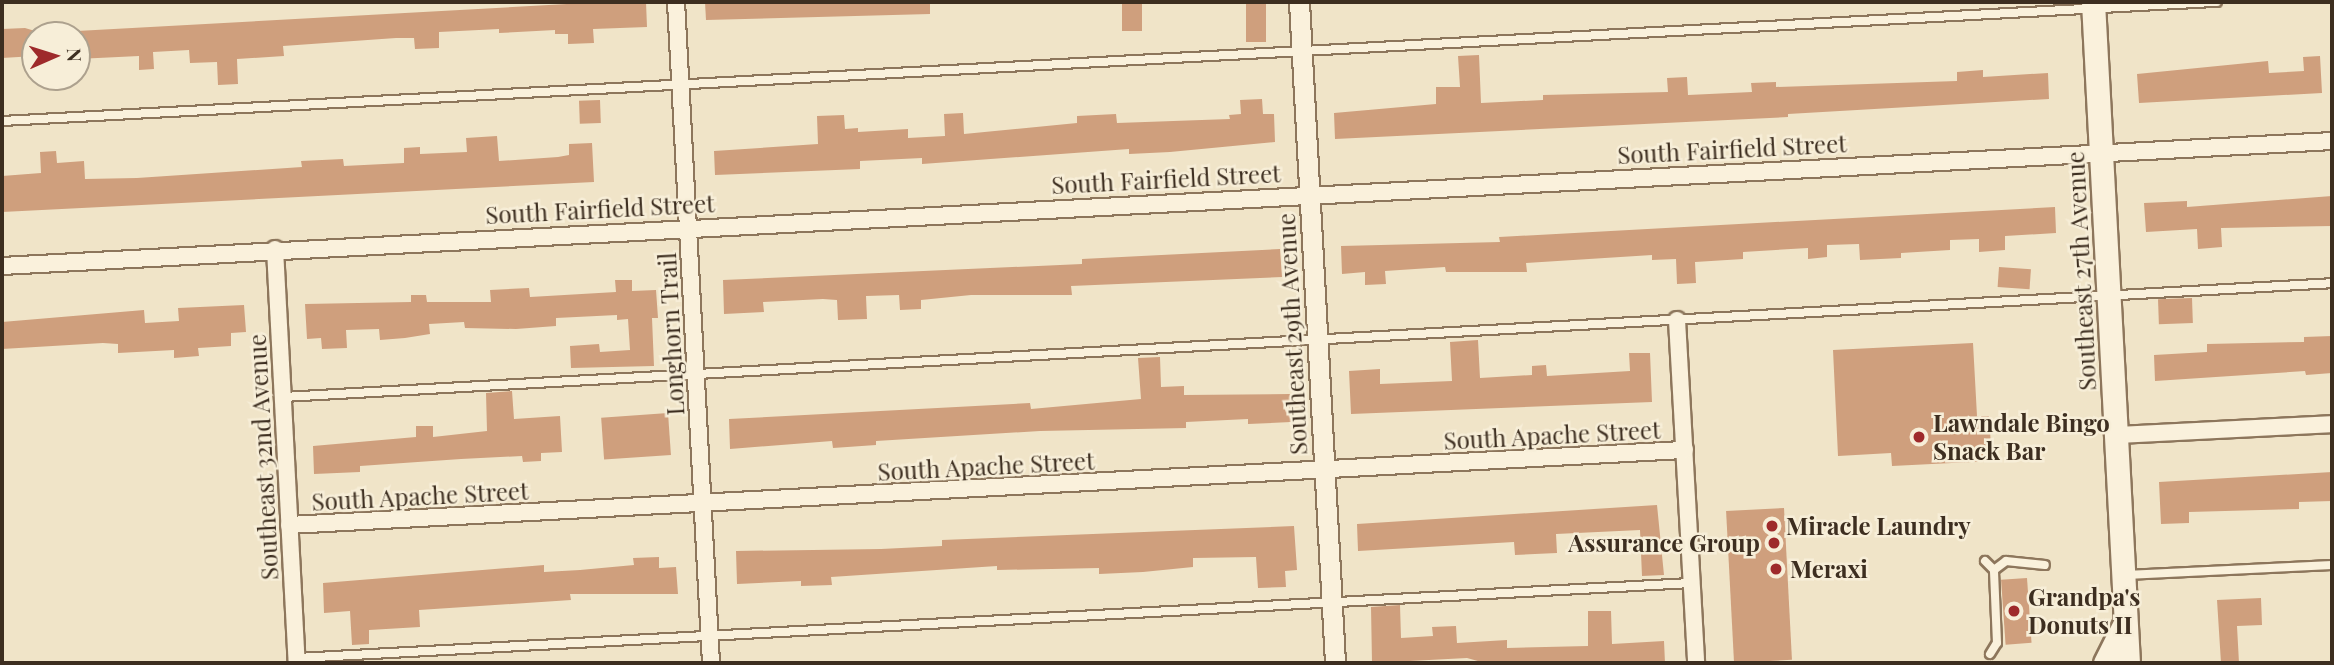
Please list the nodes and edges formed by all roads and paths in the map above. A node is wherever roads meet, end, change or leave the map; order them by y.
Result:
1 (676, 2) edge
2 (1299, 2) edge
3 (2217, 2) edge
4 (2093, 5) edge
5 (1301, 50) junction
6 (680, 86) junction
7 (2, 121) edge
8 (2332, 141) edge
9 (2101, 152) junction
10 (1309, 194) junction
11 (688, 227) junction
12 (275, 249) junction
13 (2, 265) edge
14 (2332, 283) edge
15 (2108, 295) junction
16 (1677, 320) junction
17 (1317, 341) junction
18 (696, 374) junction
19 (283, 397) junction
20 (2332, 424) edge
21 (2116, 435) junction
22 (1685, 450) junction
23 (1324, 471) junction
24 (703, 504) junction
25 (289, 525) junction
26 (1984, 561) dead end
27 (2045, 565) dead end
28 (2332, 565) edge
29 (1994, 570) junction
30 (2123, 575) junction
31 (1691, 583) junction
32 (1331, 600) junction
33 (2126, 622) junction
34 (710, 635) junction
35 (1990, 654) dead end
36 (297, 661) edge
37 (711, 663) edge
38 (1335, 663) edge
39 (1696, 663) edge
40 (2105, 663) edge
41 (2128, 663) edge

1 - 6 street, Longhorn Trail
2 - 5 street, Southeast 29th Avenue
3 - 4 lane
4 - 5 lane
4 - 9 main road, Southeast 27th Avenue
5 - 6 lane
5 - 10 street, Southeast 29th Avenue
6 - 7 lane
6 - 11 street, Longhorn Trail
8 - 9 street, South Fairfield Street
9 - 10 street, South Fairfield Street
9 - 15 main road, Southeast 27th Avenue
10 - 11 street, South Fairfield Street
10 - 17 street, Southeast 29th Avenue
11 - 12 street, South Fairfield Street
11 - 18 street, Longhorn Trail
12 - 13 street, South Fairfield Street
12 - 19 street, Southeast 32nd Avenue
14 - 15 lane
15 - 16 lane
15 - 21 main road, Southeast 27th Avenue
16 - 17 lane
16 - 22 street
17 - 18 lane
17 - 23 street, Southeast 29th Avenue
18 - 19 lane
18 - 24 street, Longhorn Trail
19 - 25 street, Southeast 32nd Avenue
20 - 21 street
21 - 30 main road, Southeast 27th Avenue
22 - 23 street, South Apache Street
22 - 31 street
23 - 24 street, South Apache Street
23 - 32 street, Southeast 29th Avenue
24 - 25 street, South Apache Street
24 - 34 street, Longhorn Trail
25 - 36 street, Southeast 32nd Avenue
26 - 29 lane
27 - 29 lane
28 - 30 lane
29 - 35 lane
30 - 33 main road, Southeast 27th Avenue
31 - 32 lane
31 - 39 street
32 - 34 lane
32 - 38 street, Southeast 29th Avenue
33 - 40 main road
33 - 41 main road, Southeast 27th Avenue
34 - 36 lane
34 - 37 street, Longhorn Trail

